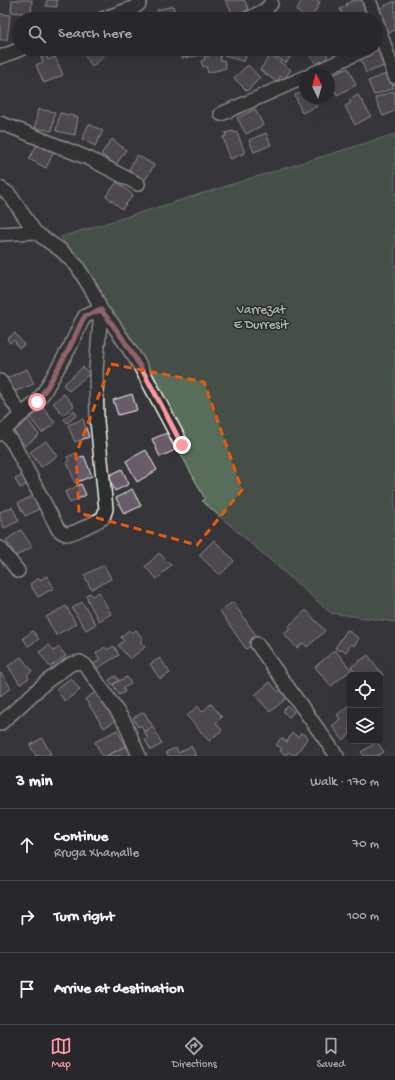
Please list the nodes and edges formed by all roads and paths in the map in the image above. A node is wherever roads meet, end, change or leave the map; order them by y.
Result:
1 (140, 0) edge
2 (271, 0) edge
3 (369, 0) edge
4 (121, 12) edge
5 (262, 12) edge
6 (373, 12) edge
7 (383, 49) edge
8 (12, 52) edge
9 (351, 56) edge
10 (0, 57) edge
11 (325, 68) edge
12 (395, 77) edge
13 (299, 80) edge
14 (221, 114) dead end
15 (0, 124) edge
16 (138, 184) dead end
17 (0, 188) edge
18 (36, 232) junction
19 (0, 234) edge
20 (101, 310) junction
21 (0, 381) edge
22 (21, 415) junction
23 (2, 433) edge
24 (182, 445) dead end
25 (0, 548) edge
26 (18, 571) dead end
27 (257, 644) dead end
28 (0, 724) edge
29 (140, 756) edge
30 (337, 756) edge

1 - 4 street
2 - 5 street
3 - 6 street
7 - 12 street
8 - 10 street
9 - 11 street
13 - 14 street
15 - 16 street
17 - 18 street
18 - 19 street
18 - 20 street
20 - 22 street
20 - 23 street
20 - 24 street
21 - 22 street
22 - 23 street
25 - 26 street
27 - 30 street
28 - 29 street

